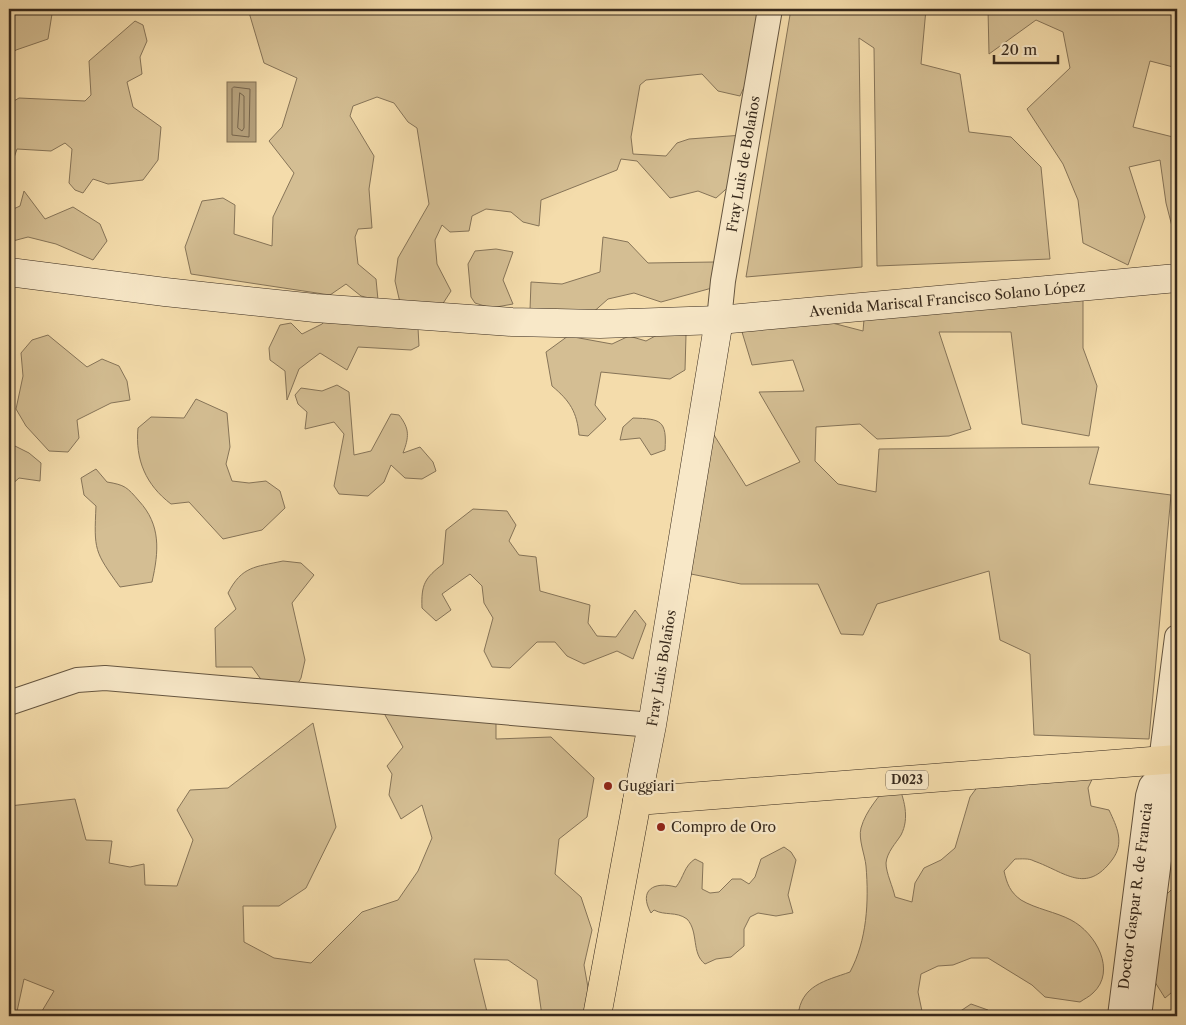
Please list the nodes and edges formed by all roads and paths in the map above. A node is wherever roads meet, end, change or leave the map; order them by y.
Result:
1 (770, 9) edge
2 (9, 272) edge
3 (1177, 278) edge
4 (719, 320) junction
5 (1177, 638) edge
6 (9, 703) edge
7 (652, 725) junction
8 (1166, 766) edge
9 (637, 801) junction
10 (597, 1016) edge
11 (1120, 1016) edge
12 (1139, 1016) edge

1 - 4 street, Fray Luis de Bolaños
2 - 4 street, Avenida Mariscal Francisco Solano López
3 - 4 street, Avenida Mariscal Francisco Solano López
4 - 7 street, Fray Luis Bolaños
5 - 8 street, Doctor Gaspar R. de Francia
6 - 7 street
7 - 9 street, Fray Luis Bolaños
8 - 9 main road, D023
8 - 11 street, Doctor Gaspar R. de Francia
8 - 12 street, Doctor Gaspar R. de Francia
9 - 10 main road, Fray Luis Bolaños

